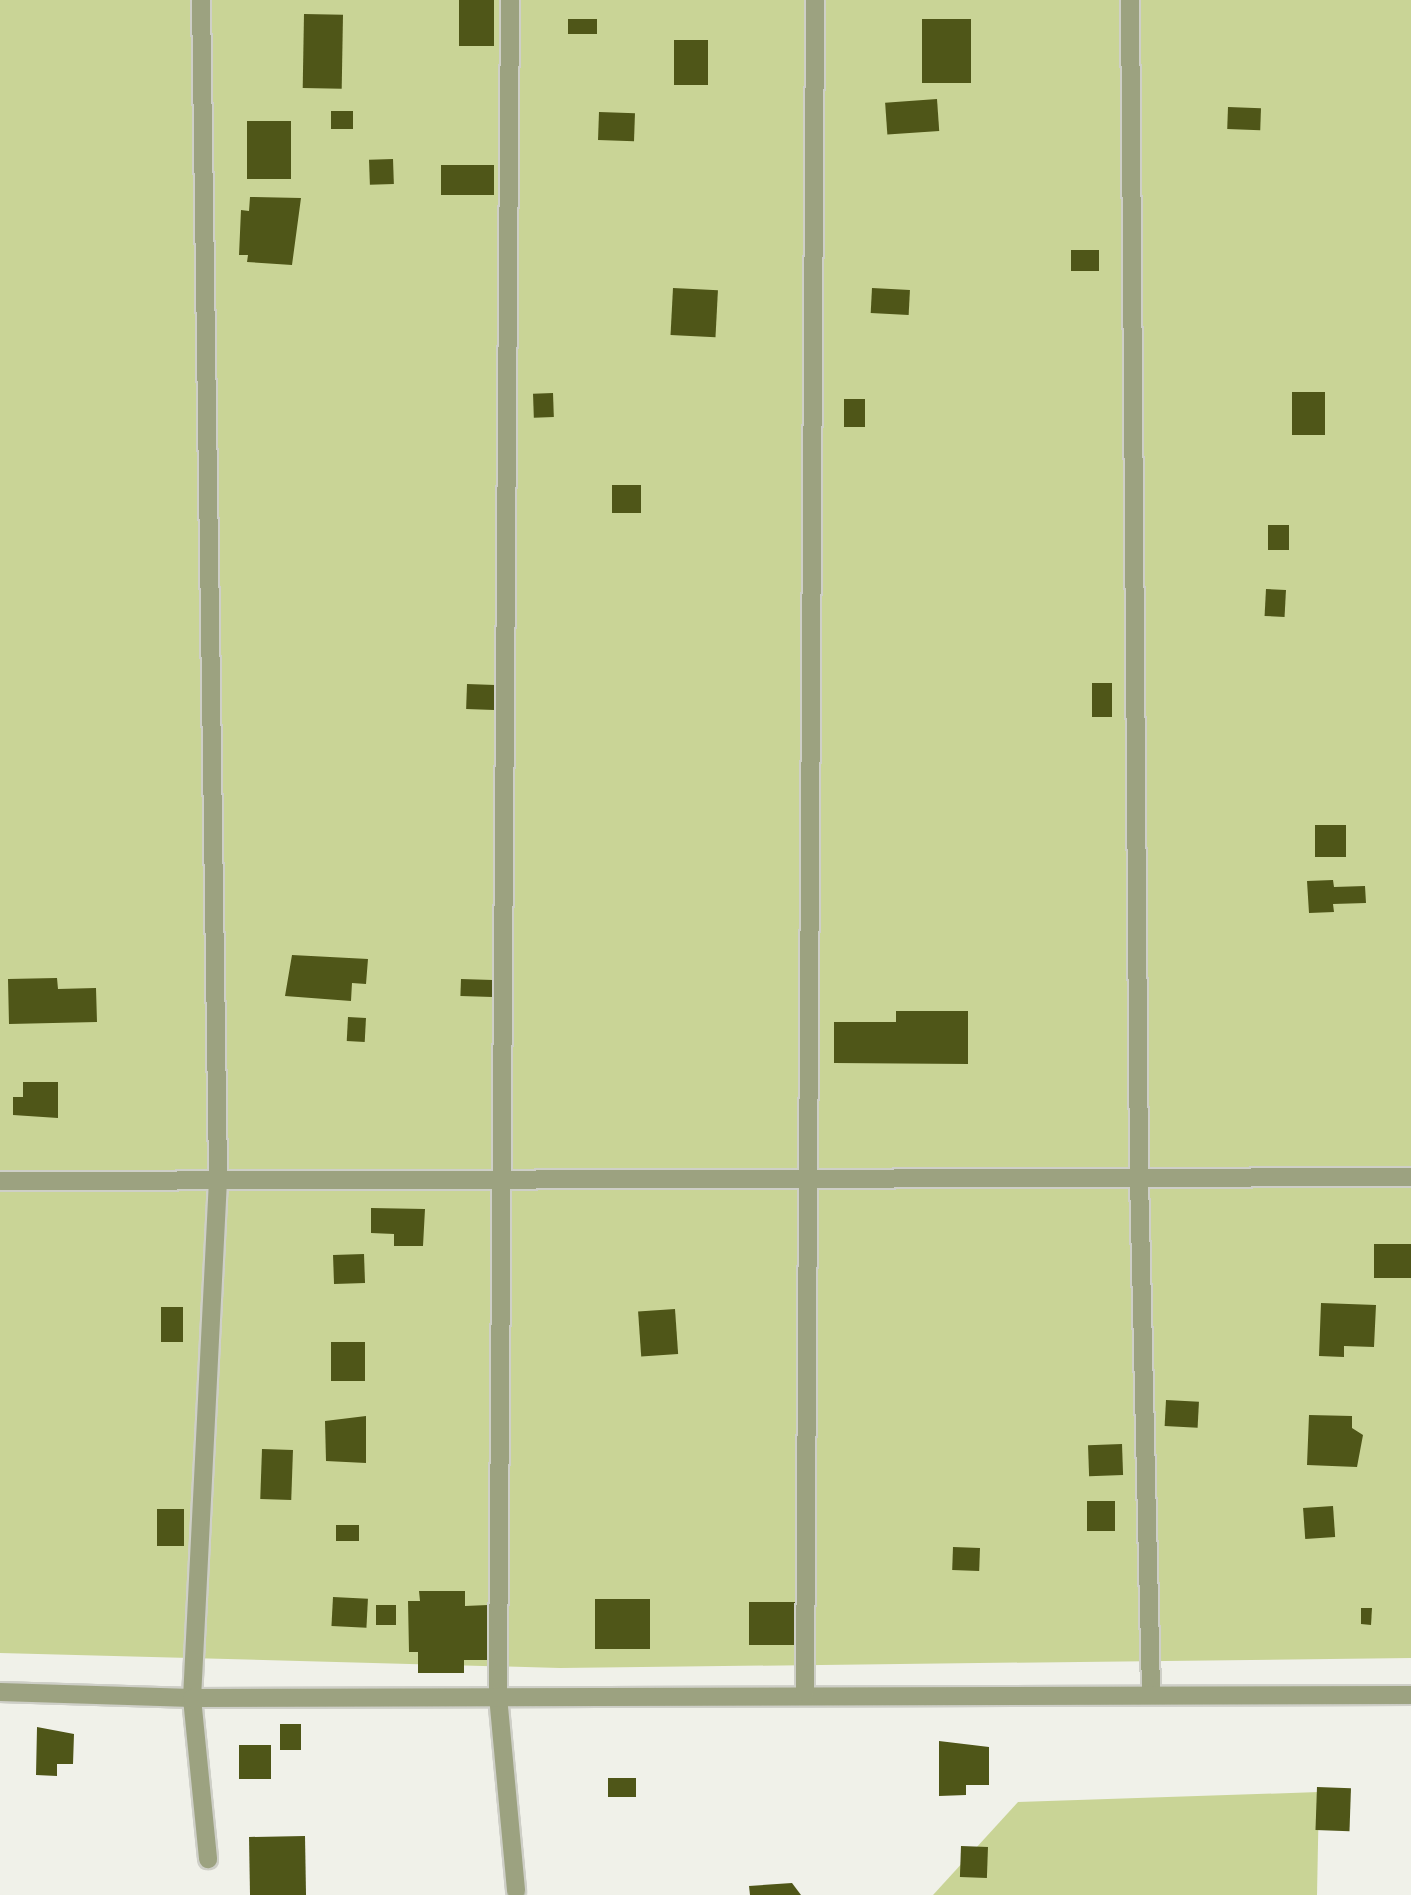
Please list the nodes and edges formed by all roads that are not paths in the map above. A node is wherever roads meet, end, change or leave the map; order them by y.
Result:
1 (201, 0) edge
2 (510, 0) edge
3 (815, 0) edge
4 (1130, 0) edge
5 (1411, 1177) edge
6 (1138, 1178) junction
7 (500, 1179) junction
8 (810, 1179) junction
9 (218, 1180) junction
10 (0, 1181) edge
11 (0, 1692) edge
12 (805, 1692) junction
13 (1151, 1692) junction
14 (1411, 1695) edge
15 (498, 1696) junction
16 (192, 1698) junction
17 (208, 1859) dead end
18 (516, 1891) dead end

1 - 9 street
2 - 7 street
3 - 8 street
4 - 6 street
5 - 6 street
6 - 8 street
6 - 13 street
7 - 8 street
7 - 9 street
7 - 15 street
8 - 12 street
9 - 10 street
9 - 16 street
11 - 16 street
12 - 13 street
12 - 15 street
13 - 14 street
15 - 16 street
15 - 18 street
16 - 17 street

